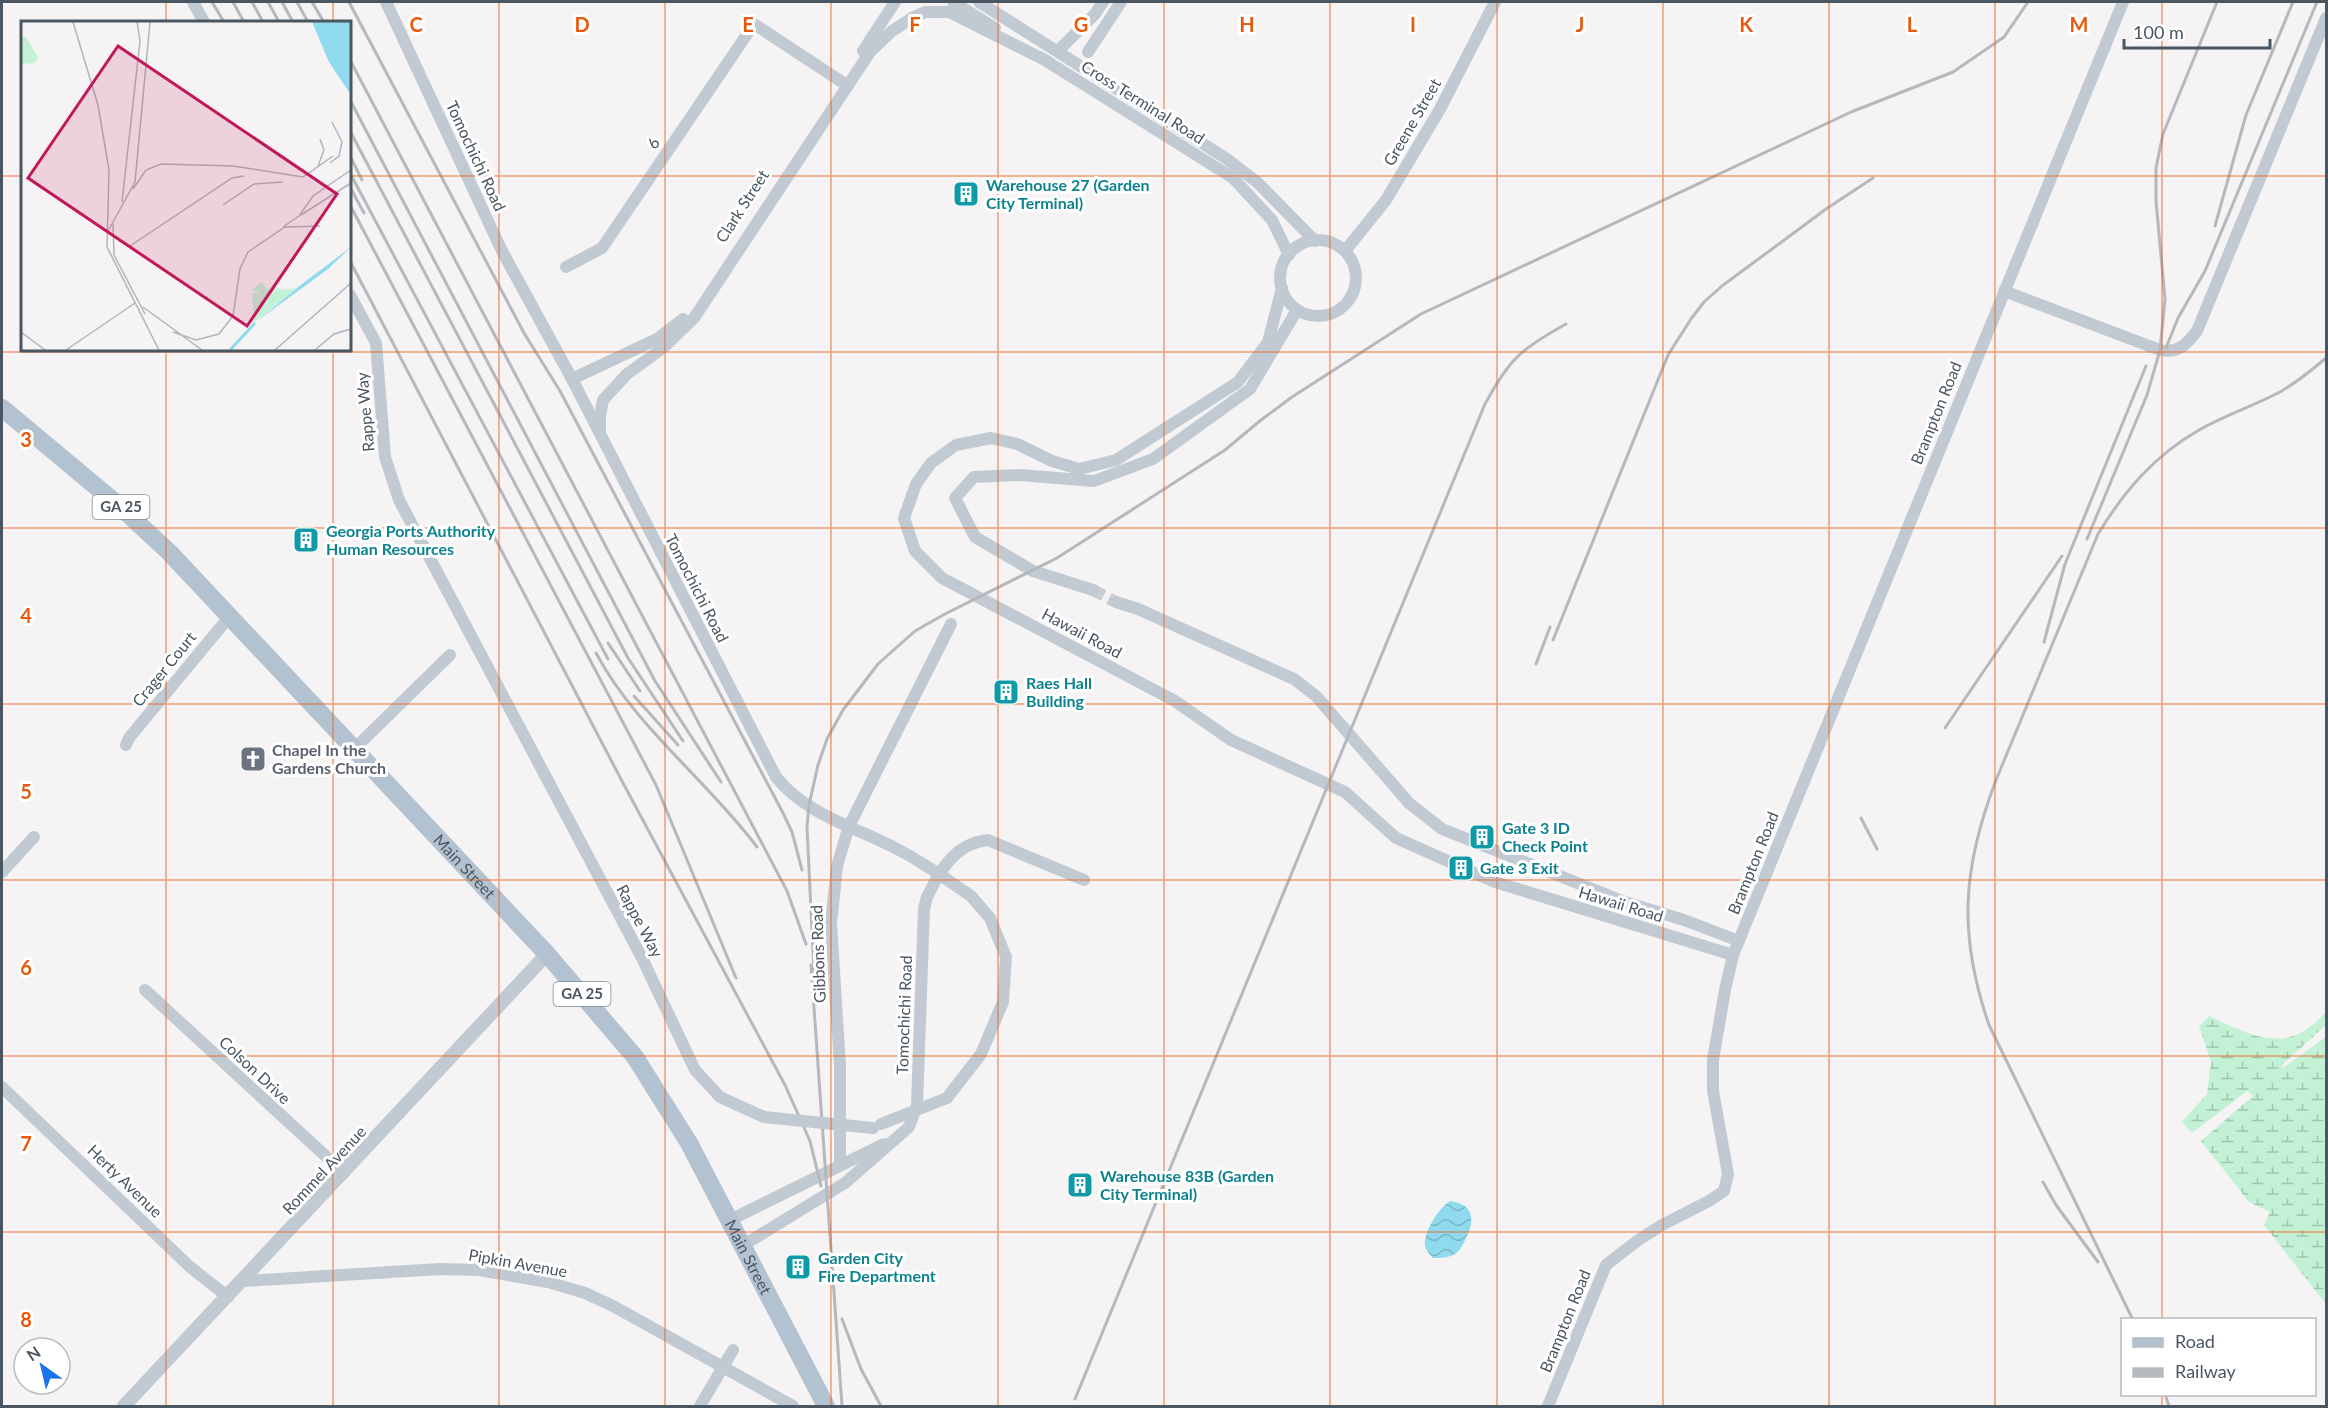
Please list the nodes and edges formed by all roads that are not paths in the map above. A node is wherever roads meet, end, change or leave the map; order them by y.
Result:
1 (193, 2) edge
2 (386, 2) edge
3 (885, 2) edge
4 (895, 2) edge
5 (953, 2) edge
6 (979, 2) edge
7 (1103, 2) edge
8 (1121, 2) edge
9 (1496, 2) edge
10 (2123, 2) edge
11 (2326, 18) edge
12 (203, 21) edge
13 (872, 38) junction
14 (1058, 51) junction
15 (1088, 52) dead end
16 (1047, 61) junction
17 (845, 84) junction
18 (1316, 241) junction
19 (1345, 251) junction
20 (1289, 255) junction
21 (566, 267) dead end
22 (1282, 288) junction
23 (2004, 291) junction
24 (351, 297) edge
25 (1298, 310) junction
26 (572, 379) junction
27 (2, 408) edge
28 (600, 434) junction
29 (1093, 590) tunnel mouth
30 (1116, 602) tunnel mouth
31 (229, 617) junction
32 (951, 624) dead end
33 (450, 655) dead end
34 (126, 745) dead end
35 (354, 749) junction
36 (849, 826) junction
37 (34, 837) dead end
38 (2, 872) edge
39 (939, 874) junction
40 (1084, 880) dead end
41 (1739, 941) junction
42 (547, 954) junction
43 (1733, 955) junction
44 (145, 990) dead end
45 (2, 1087) edge
46 (901, 1136) junction
47 (840, 1165) junction
48 (344, 1173) junction
49 (729, 1220) junction
50 (742, 1245) junction
51 (244, 1281) junction
52 (228, 1297) junction
53 (733, 1350) dead end
54 (722, 1367) junction
55 (826, 1406) edge
56 (124, 1407) edge
57 (700, 1407) edge
58 (793, 1407) edge
59 (1548, 1407) edge

1 - 12 street
2 - 26 street, Tomochichi Road
3 - 13 street
4 - 13 street, Clark Street
5 - 16 street, Cross Terminal Road
6 - 14 street, Cross Terminal Road
7 - 14 street
8 - 15 street
9 - 19 street, Greene Street
10 - 23 street, Brampton Road
11 - 23 street
13 - 17 street, Clark Street
14 - 18 street, Cross Terminal Road
16 - 17 street, Clark Street
16 - 20 street, Cross Terminal Road
17 - 21 street, 6
17 - 26 street, Clark Street
17 - 28 street, Clark Street
18 - 19 street
18 - 20 street
19 - 25 street
20 - 22 street
22 - 25 street
22 - 43 street, Hawaii Road
23 - 41 street, Brampton Road
24 - 39 street, Rappe Way, bridge
25 - 29 street
26 - 28 street, Tomochichi Road
27 - 31 main road, Main Street / GA 25
28 - 36 street, Tomochichi Road
30 - 41 street, Hawaii Road
31 - 34 street, Crager Court
31 - 35 main road, Main Street / GA 25
32 - 36 street, Gibbons Road
33 - 35 street
35 - 42 main road, Main Street / GA 25
36 - 39 street, Tomochichi Road
36 - 47 street, Gibbons Road
37 - 38 street
39 - 40 street
39 - 46 street, Tomochichi Road
41 - 43 street, Brampton Road
42 - 48 street, Rommel Avenue
42 - 49 main road, Main Street / GA 25
43 - 59 street, Brampton Road
44 - 48 street, Colson Drive
45 - 52 street, Herty Avenue
46 - 47 street
46 - 50 street
47 - 49 street
48 - 51 street, Rommel Avenue
49 - 50 main road, Main Street / GA 25
50 - 55 main road, Main Street / GA 25
51 - 52 street, Rommel Avenue
51 - 54 street, Pipkin Avenue
52 - 56 street, Rommel Avenue
53 - 54 street
54 - 57 street
54 - 58 street, Pipkin Avenue

